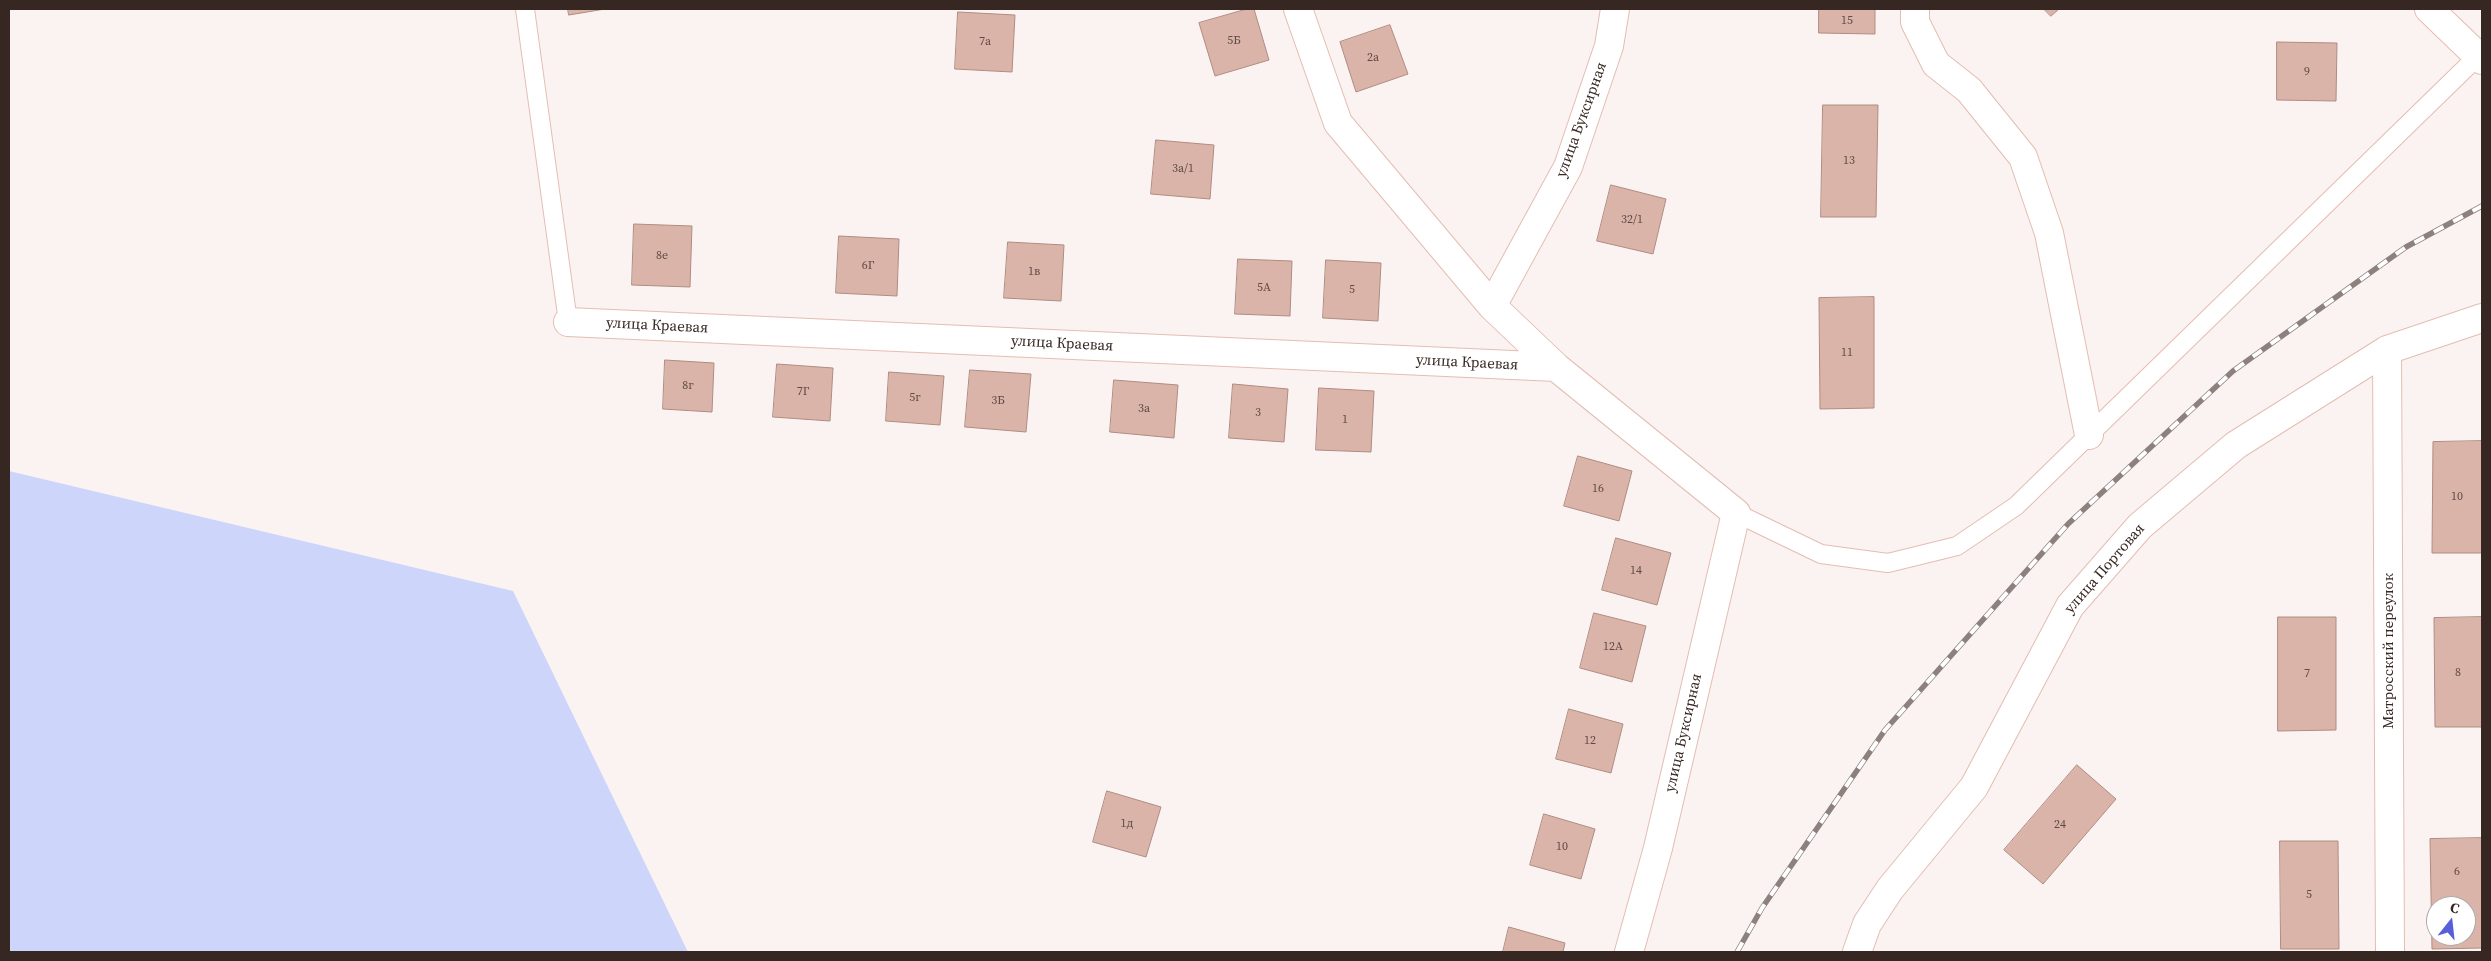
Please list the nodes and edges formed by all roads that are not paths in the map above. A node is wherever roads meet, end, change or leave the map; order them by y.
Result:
1 (525, 9) edge
2 (1298, 9) edge
3 (1615, 9) edge
4 (1915, 9) edge
5 (2430, 9) edge
6 (2481, 57) edge
7 (1492, 306) junction
8 (2482, 318) edge
9 (568, 322) joint
10 (2387, 350) junction
11 (1556, 367) junction
12 (2089, 435) junction
13 (1736, 513) junction
14 (1629, 952) edge
15 (1857, 952) edge
16 (2390, 952) edge

1 - 9 lane
2 - 7 street, улица Краевая
3 - 7 street, улица Буксирная
4 - 12 street
5 - 6 street
6 - 12 lane
7 - 11 street, улица Краевая
8 - 10 street, улица Портовая
9 - 11 street, улица Краевая
10 - 15 street, улица Портовая
10 - 16 street, Матросский переулок
11 - 13 street, улица Краевая
12 - 13 lane
13 - 14 street, улица Буксирная

